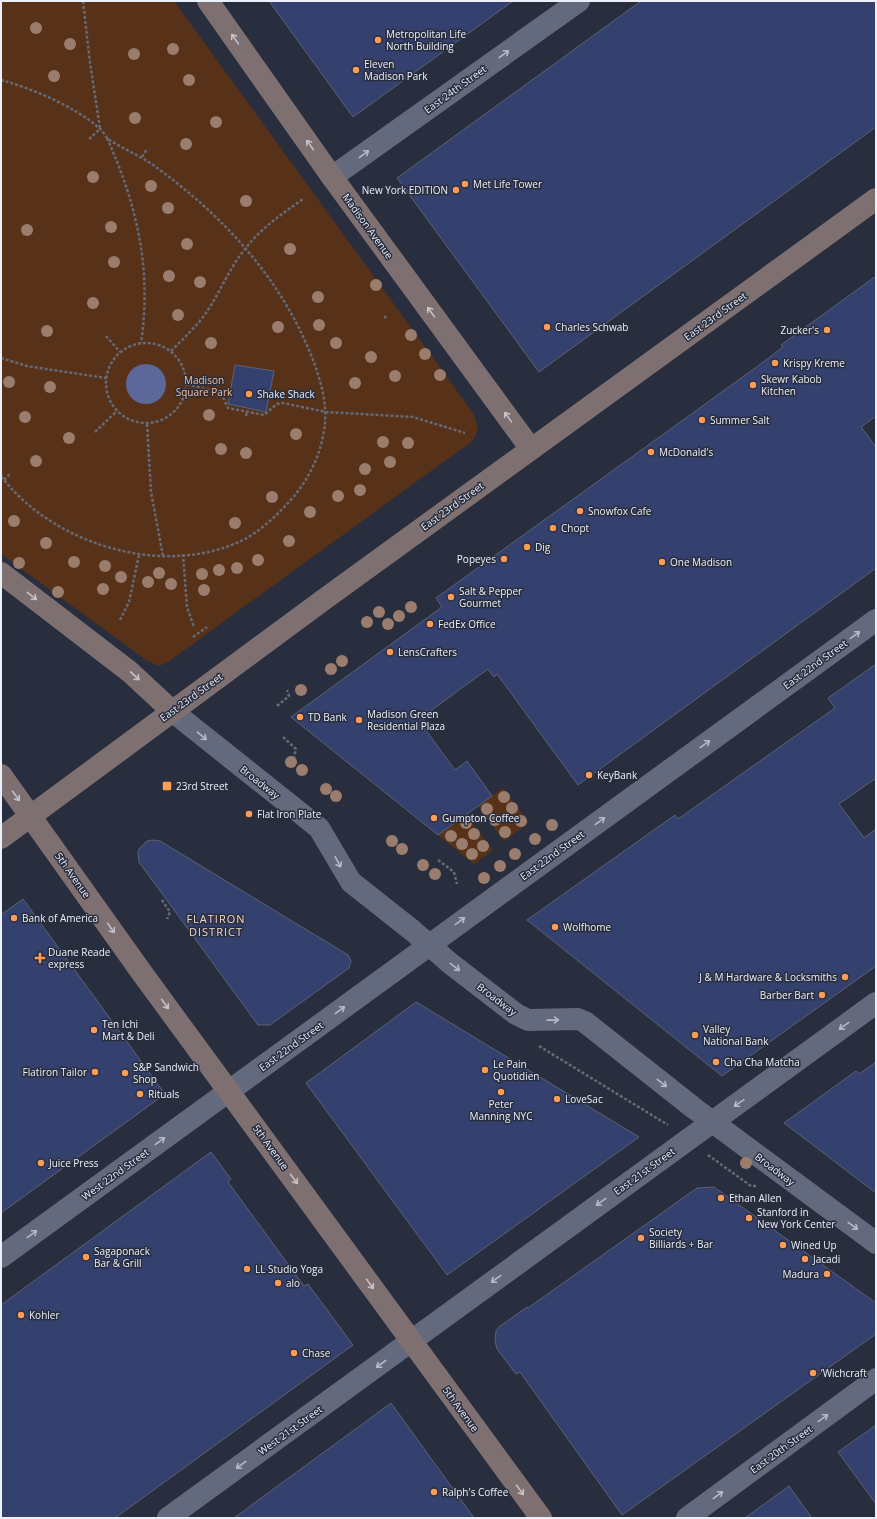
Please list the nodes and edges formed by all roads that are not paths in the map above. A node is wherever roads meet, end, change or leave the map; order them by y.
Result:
1 (208, 1) edge
2 (579, 1) edge
3 (332, 177) junction
4 (876, 199) edge
5 (531, 449) junction
6 (1, 573) edge
7 (876, 620) edge
8 (172, 711) junction
9 (1, 775) edge
10 (31, 817) junction
11 (1, 838) edge
12 (429, 944) junction
13 (876, 1003) edge
14 (230, 1091) junction
15 (712, 1122) junction
16 (876, 1243) edge
17 (1, 1257) edge
18 (412, 1340) junction
19 (876, 1379) edge
20 (168, 1518) edge
21 (541, 1518) edge
22 (686, 1518) edge

3 -> 1 main road, Madison Avenue
3 -> 2 street, East 24th Street
5 -> 3 main road, Madison Avenue
4 - 5 main road, East 23rd Street
5 - 8 main road, East 23rd Street
6 -> 8 main road
12 -> 7 street, East 22nd Street
8 - 10 main road, East 23rd Street
8 -> 12 street, Broadway
9 -> 10 main road, 5th Avenue
10 - 11 main road, East 23rd Street
10 -> 14 main road, 5th Avenue
14 -> 12 street, East 22nd Street
12 -> 15 street, Broadway
13 -> 15 street, East 21st Street
17 -> 14 street, West 22nd Street
14 -> 18 main road, 5th Avenue
15 -> 16 street, Broadway
15 -> 18 street, East 21st Street
18 -> 20 street, West 21st Street
18 -> 21 main road, 5th Avenue
22 -> 19 street, East 20th Street

